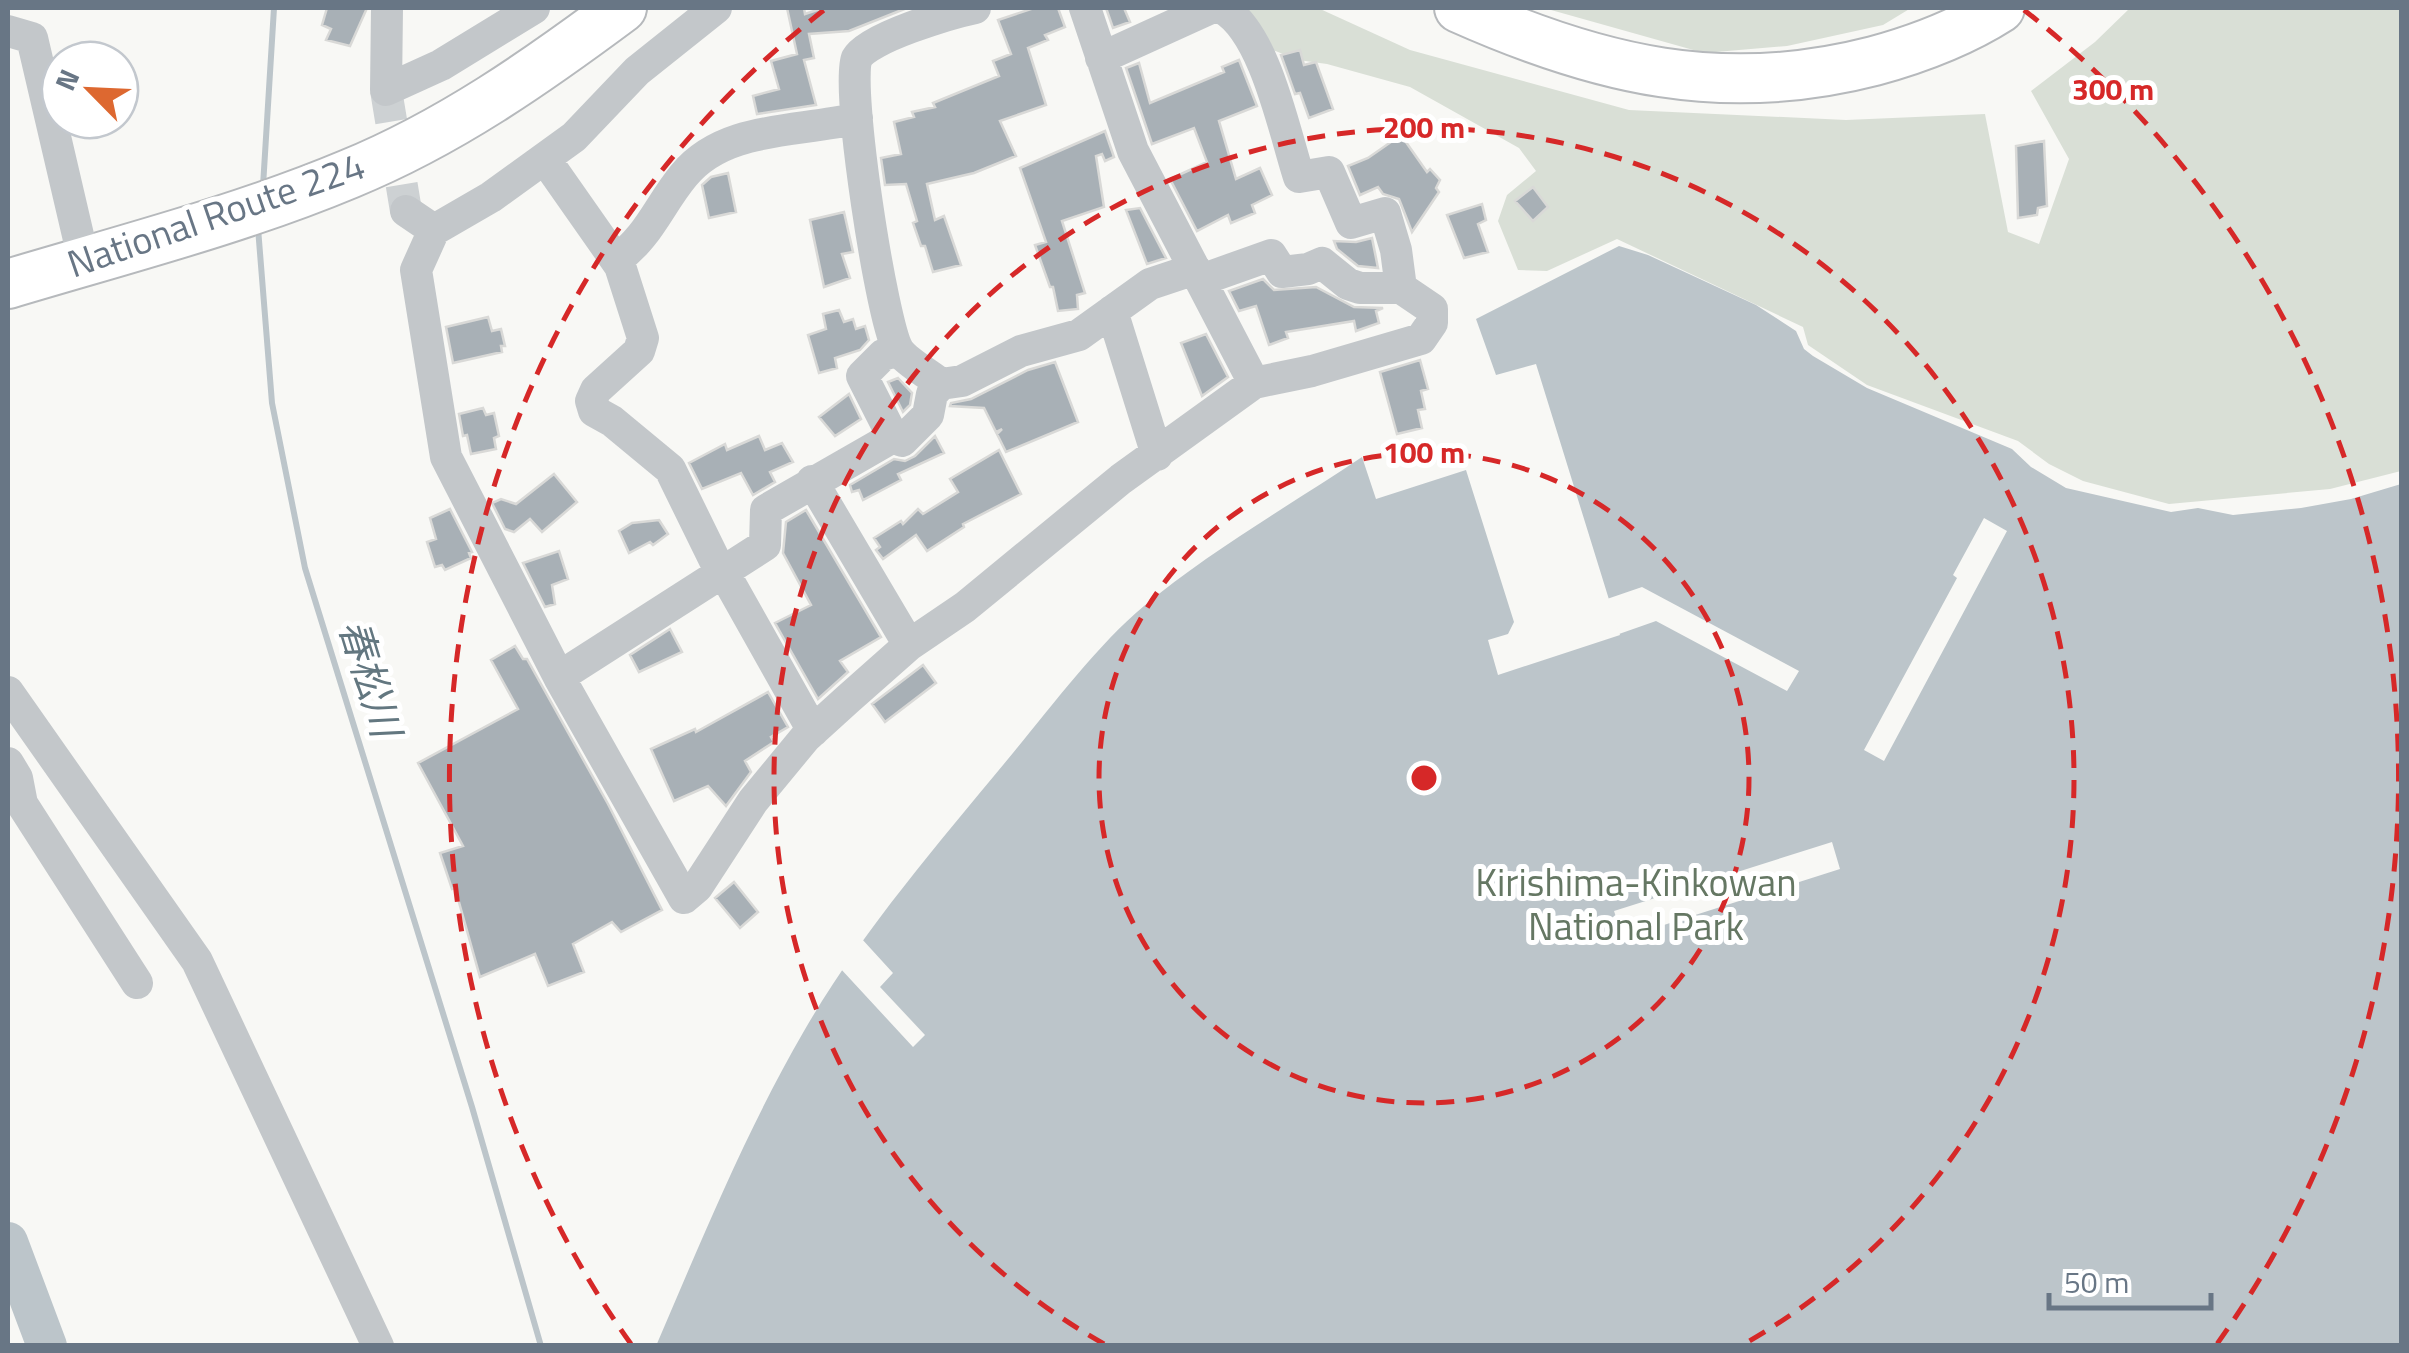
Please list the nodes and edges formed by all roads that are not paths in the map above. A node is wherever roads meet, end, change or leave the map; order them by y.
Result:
1 (387, 8) edge
2 (534, 8) edge
3 (622, 8) edge
4 (716, 8) edge
5 (975, 8) edge
6 (1084, 8) edge
7 (1210, 8) edge
8 (1222, 8) edge
9 (1459, 8) edge
10 (2000, 8) edge
11 (924, 14) edge
12 (8, 31) edge
13 (1102, 58) junction
14 (857, 118) junction
15 (546, 159) junction
16 (406, 212) dead end
17 (434, 230) junction
18 (616, 260) junction
19 (84, 261) junction
20 (1198, 274) junction
21 (8, 284) edge
22 (1401, 288) junction
23 (1112, 311) junction
24 (898, 350) junction
25 (941, 384) junction
26 (1254, 384) junction
27 (893, 437) junction
28 (1157, 455) junction
29 (812, 481) junction
30 (722, 572) junction
31 (909, 645) junction
32 (560, 677) junction
33 (8, 692) edge
34 (812, 731) junction
35 (8, 763) edge
36 (137, 984) dead end
37 (378, 1346) edge

1 - 2 street
3 - 19 highway, National Route 224
4 - 15 street
5 - 11 street
6 - 13 street
7 - 13 street
8 - 22 street
9 - 10 highway
11 - 14 street
12 - 19 street
13 - 20 street
14 - 18 street
14 - 24 street
15 - 17 street
15 - 18 street
16 - 17 street
17 - 32 street
18 - 30 street
19 - 21 highway, National Route 224
20 - 22 street
20 - 23 street
20 - 26 street
22 - 26 street
23 - 25 street
23 - 28 street
24 - 25 street
24 - 27 street
25 - 27 street
26 - 28 street
27 - 29 street
28 - 31 street
29 - 30 street
29 - 31 street
30 - 32 street
30 - 34 street
31 - 34 street
32 - 34 street
33 - 37 street
35 - 36 street

